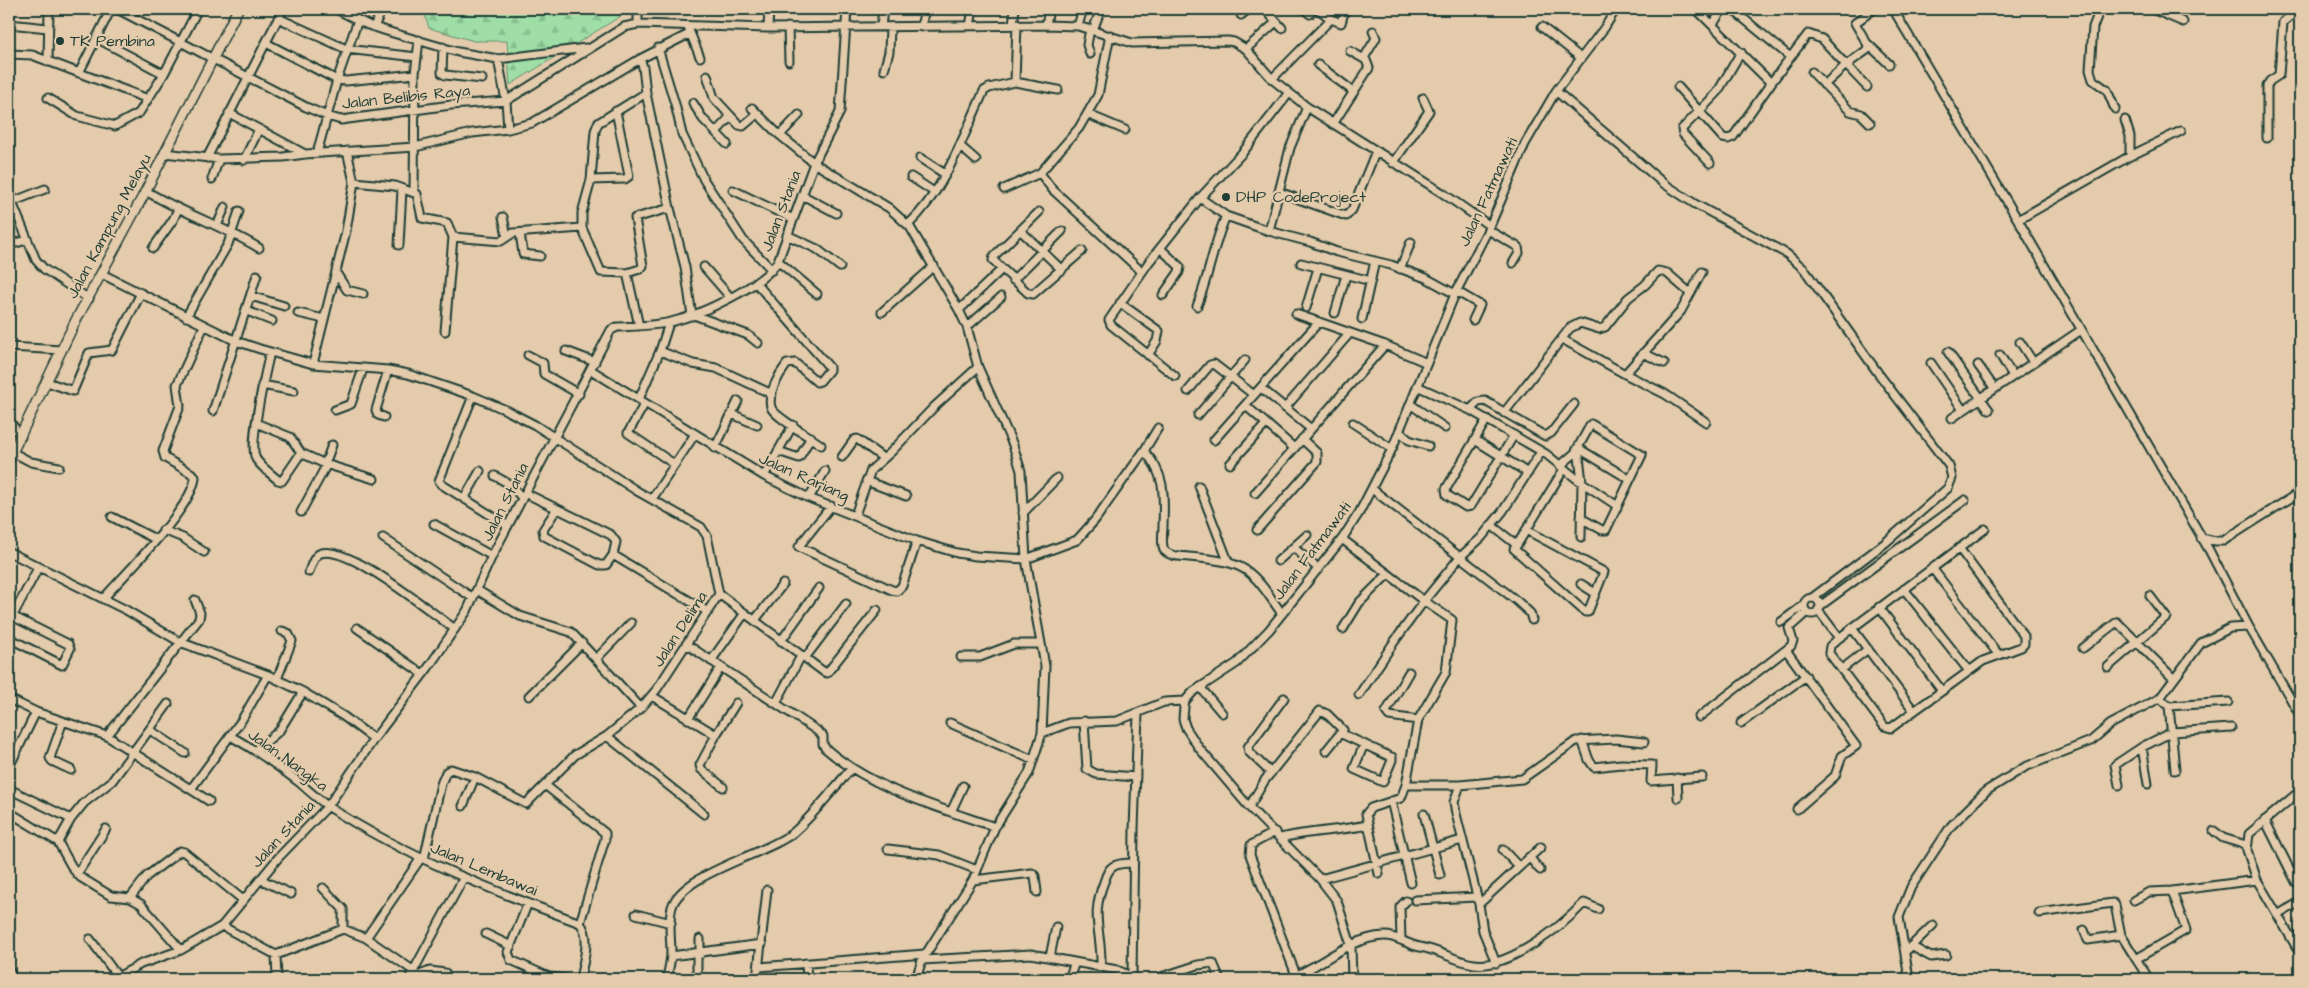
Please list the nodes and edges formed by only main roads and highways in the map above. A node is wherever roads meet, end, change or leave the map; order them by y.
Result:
1 (238, 9) edge
2 (10, 455) edge

1 - 2 main road, Jalan Kampung Melayu

